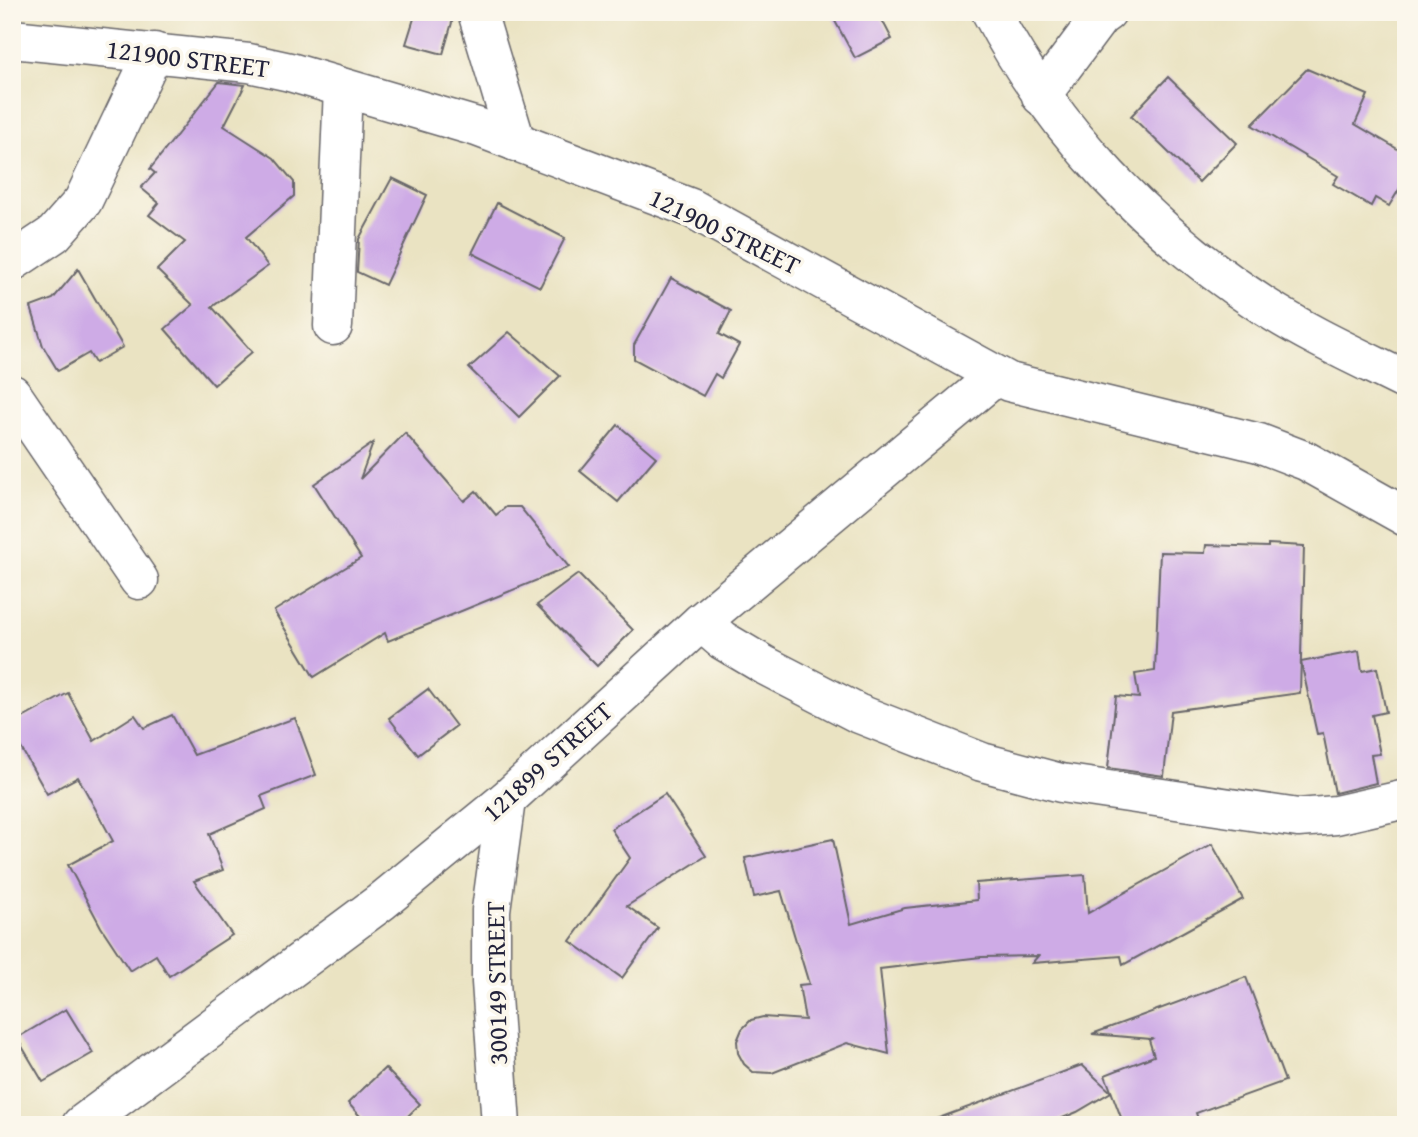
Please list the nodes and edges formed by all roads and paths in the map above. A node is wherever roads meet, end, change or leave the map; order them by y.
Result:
1 (477, 12) edge
2 (991, 12) edge
3 (1107, 12) edge
4 (12, 39) edge
5 (153, 52) junction
6 (343, 88) junction
7 (1041, 96) junction
8 (516, 142) junction
9 (12, 262) edge
10 (333, 326) dead end
11 (996, 376) junction
12 (1406, 381) edge
13 (12, 394) edge
14 (1406, 517) edge
15 (139, 580) dead end
16 (701, 622) junction
17 (1406, 799) edge
18 (506, 800) junction
19 (81, 1125) edge
20 (501, 1125) edge

1 - 8 street
2 - 7 street
3 - 7 street
4 - 5 street, 121900 STREET
5 - 6 street, 121900 STREET
5 - 9 street
6 - 8 street, 121900 STREET
6 - 10 street
7 - 12 street
8 - 11 street, 121900 STREET
11 - 14 street, 121900 STREET
11 - 16 street, 121899 STREET
13 - 15 street
16 - 17 street
16 - 18 street, 121899 STREET
18 - 19 street, 121899 STREET
18 - 20 street, 300149 STREET

